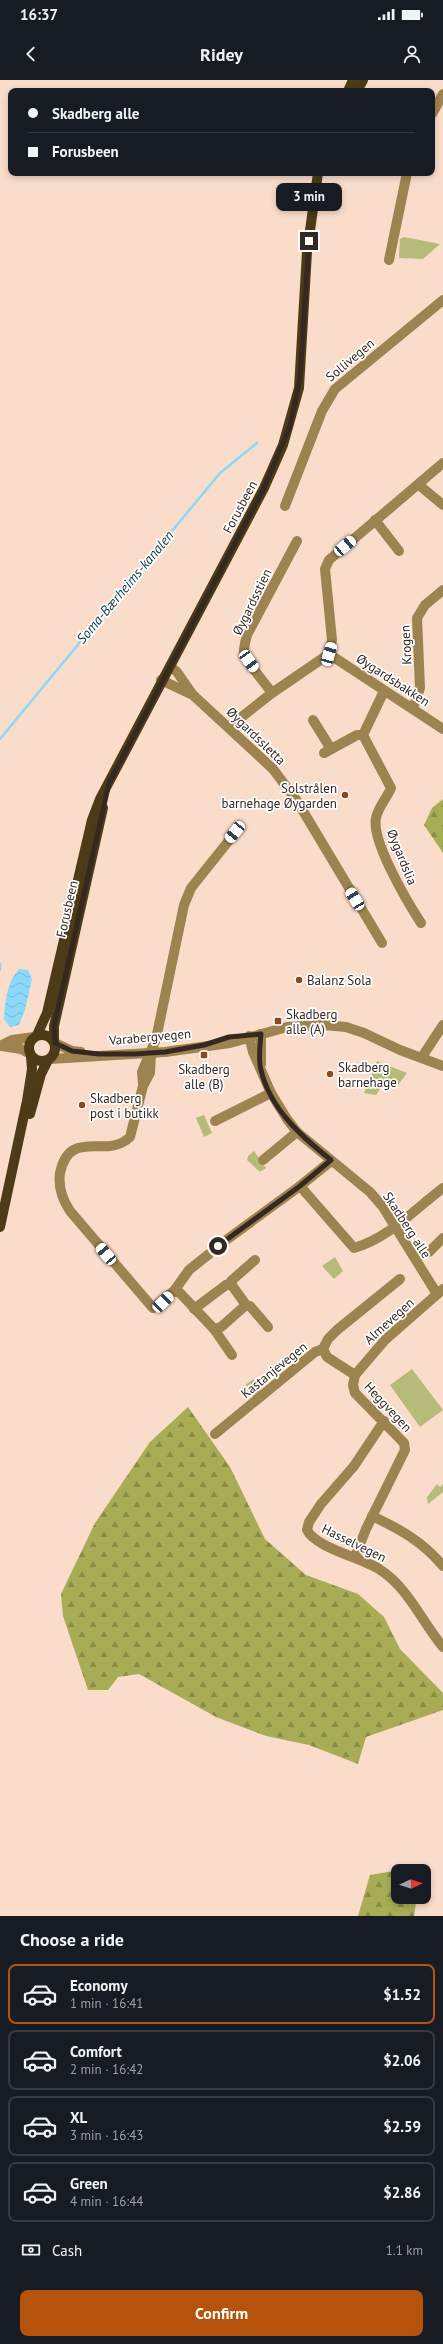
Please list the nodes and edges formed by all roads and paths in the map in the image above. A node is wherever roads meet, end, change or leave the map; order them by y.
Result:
1 (443, 94) edge
2 (435, 109) edge
3 (318, 176) edge
4 (324, 176) edge
5 (406, 176) edge
6 (312, 217) junction
7 (389, 260) dead end
8 (443, 300) edge
9 (443, 463) edge
10 (419, 485) junction
11 (443, 505) edge
12 (285, 506) dead end
13 (375, 520) junction
14 (297, 541) dead end
15 (399, 551) dead end
16 (443, 590) edge
17 (329, 654) junction
18 (170, 666) junction
19 (162, 680) junction
20 (384, 691) junction
21 (272, 693) junction
22 (193, 695) junction
23 (413, 708) junction
24 (313, 720) dead end
25 (229, 726) junction
26 (443, 729) edge
27 (363, 735) junction
28 (109, 783) junction
29 (235, 832) dead end
30 (421, 923) dead end
31 (382, 944) dead end
32 (443, 1025) edge
33 (261, 1034) junction
34 (35, 1036) junction
35 (249, 1036) junction
36 (54, 1041) junction
37 (0, 1046) edge
38 (151, 1053) junction
39 (99, 1054) junction
40 (31, 1055) junction
41 (422, 1057) junction
42 (49, 1059) junction
43 (443, 1066) edge
44 (261, 1070) junction
45 (271, 1093) junction
46 (215, 1121) dead end
47 (297, 1132) junction
48 (263, 1160) dead end
49 (331, 1160) junction
50 (14, 1165) junction
51 (300, 1186) junction
52 (443, 1188) edge
53 (395, 1226) junction
54 (0, 1227) edge
55 (443, 1238) edge
56 (218, 1246) dead end
57 (429, 1252) dead end
58 (209, 1254) dead end
59 (255, 1260) dead end
60 (400, 1279) dead end
61 (231, 1284) junction
62 (174, 1291) junction
63 (440, 1292) edge
64 (246, 1305) junction
65 (194, 1309) junction
66 (268, 1327) dead end
67 (214, 1329) junction
68 (323, 1349) junction
69 (232, 1355) dead end
70 (355, 1375) junction
71 (384, 1421) junction
72 (215, 1434) dead end
73 (372, 1516) junction
74 (355, 1557) junction
75 (443, 1566) edge
76 (443, 1648) edge

1 - 2 street
3 - 6 main road, Forusbeen
4 - 6 main road, Forusbeen
5 - 7 street
6 - 18 main road, Forusbeen
8 - 12 street, Sollivegen
9 - 10 street
10 - 11 street
10 - 13 street
13 - 15 street
13 - 17 street
14 - 21 street, Øygardsstien
16 - 23 street, Krogen
17 - 20 street, Øygardsbakken
17 - 21 street
18 - 19 main road, Forusbeen
18 - 22 street, Øygardssletta
19 - 22 street, Øygardssletta
19 - 28 main road, Forusbeen
20 - 23 street, Øygardsbakken
20 - 27 street
21 - 25 street
22 - 25 street, Øygardssletta
23 - 26 street, Øygardsbakken
24 - 27 street
25 - 31 street, Øygardssletta
27 - 30 street, Øygardslia
28 - 34 main road, Forusbeen
28 - 36 main road, Forusbeen
29 - 38 street
32 - 41 street
33 - 35 street, Varabergvegen
33 - 41 street, Varabergvegen
33 - 44 street, Skadberg alle
34 - 36 main road
34 - 37 street
34 - 40 main road, Forusbeen
35 - 38 street, Varabergvegen
35 - 44 street, Skadberg alle
36 - 39 street
36 - 42 main road, Forusbeen
37 - 40 street
38 - 39 street, Varabergvegen
38 - 62 street
39 - 42 street
40 - 42 main road
40 - 50 main road, Forusbeen
41 - 43 street, Varabergvegen
42 - 50 main road, Forusbeen
44 - 45 street, Skadberg alle
45 - 46 street
45 - 47 street, Skadberg alle
47 - 48 street
47 - 49 street, Skadberg alle
49 - 51 street
49 - 53 street, Skadberg alle
50 - 54 main road, Forusbeen
51 - 53 street
51 - 56 street
52 - 53 street
53 - 63 street, Skadberg alle
55 - 57 street
58 - 62 street
59 - 61 street
60 - 68 street, Kastanjevegen
61 - 64 street
61 - 65 street
62 - 65 street
63 - 70 street, Almevegen
64 - 66 street
64 - 67 street
65 - 67 street
67 - 69 street
68 - 70 street, Heggvegen
68 - 72 street, Kastanjevegen
70 - 71 street, Heggvegen
71 - 73 street, Heggvegen
71 - 74 street, Hasselvegen
73 - 74 street, Heggvegen
73 - 75 street
74 - 76 street, Hasselvegen

